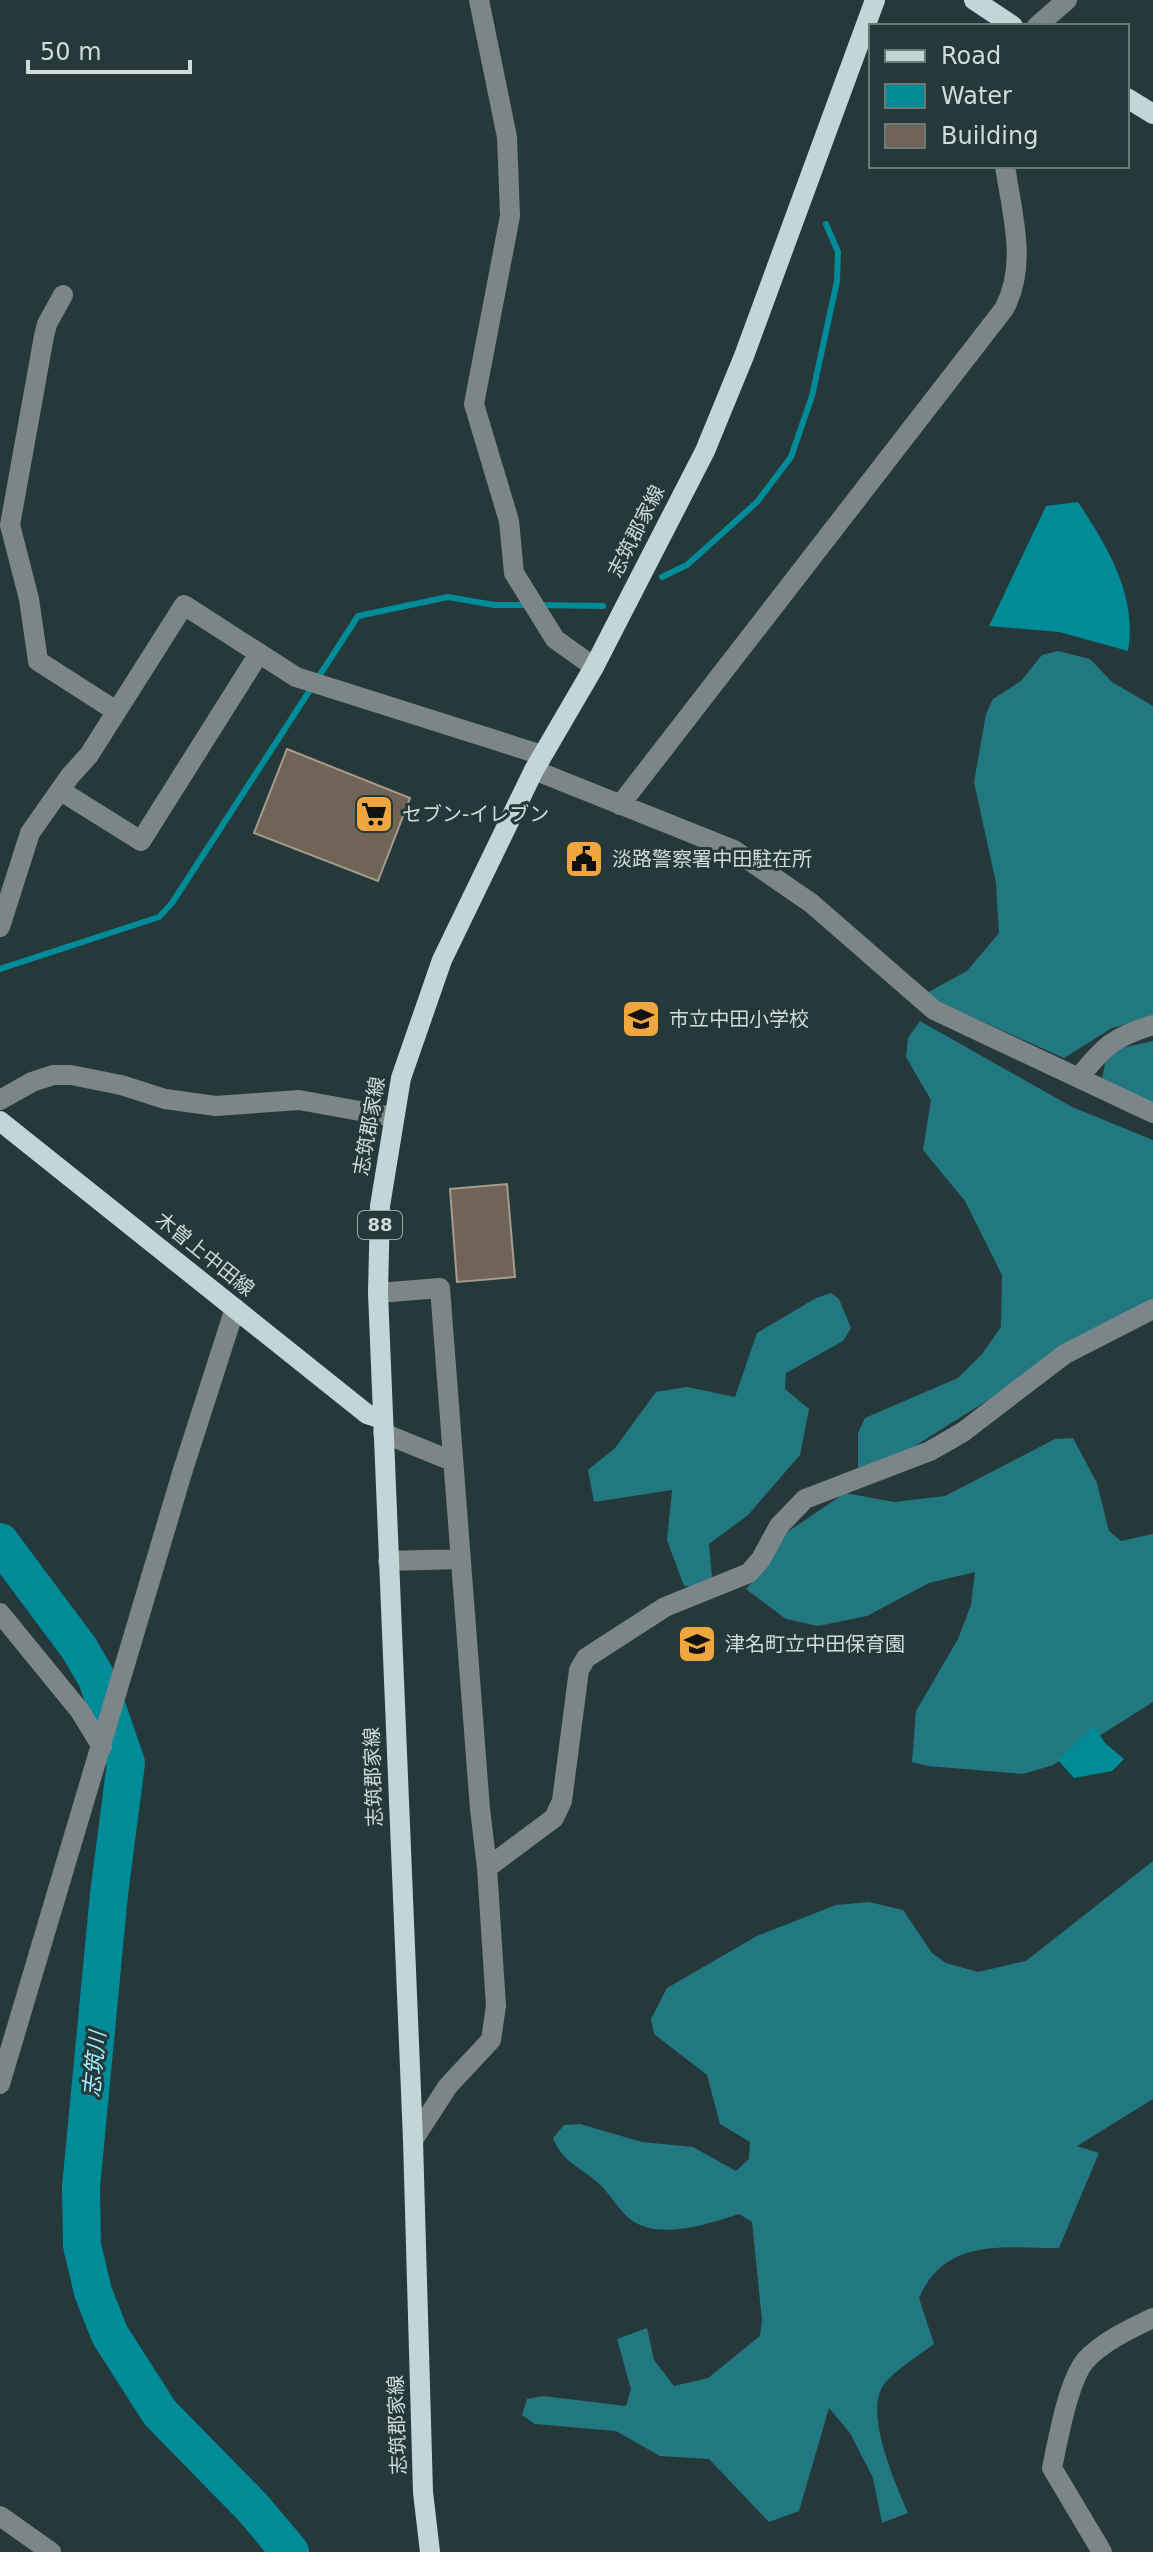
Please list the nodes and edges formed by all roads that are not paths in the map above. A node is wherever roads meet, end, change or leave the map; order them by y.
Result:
1 (479, 0) edge
2 (875, 0) edge
3 (974, 0) edge
4 (1067, 0) edge
5 (1010, 24) edge
6 (1039, 24) edge
7 (1129, 99) edge
8 (1153, 114) edge
9 (1005, 168) edge
10 (63, 295) dead end
11 (258, 655) junction
12 (594, 667) junction
13 (116, 711) junction
14 (538, 762) junction
15 (61, 791) junction
16 (620, 805) junction
17 (0, 927) edge
18 (1153, 1025) edge
19 (1079, 1077) junction
20 (0, 1100) edge
21 (1153, 1113) edge
22 (393, 1117) junction
23 (0, 1121) edge
24 (378, 1293) junction
25 (235, 1308) junction
26 (1153, 1309) edge
27 (383, 1426) junction
28 (452, 1461) junction
29 (460, 1559) junction
30 (388, 1561) junction
31 (0, 1613) edge
32 (103, 1744) junction
33 (487, 1868) junction
34 (0, 2084) edge
35 (413, 2140) junction
36 (1153, 2318) edge
37 (0, 2516) edge
38 (51, 2552) edge
39 (430, 2552) edge
40 (1102, 2552) edge

1 - 12 street
2 - 12 main road, 志筑郡家線 / 88
3 - 5 main road
4 - 6 street
7 - 8 main road
9 - 16 street
10 - 13 street
11 - 13 street
11 - 14 street
11 - 15 street
12 - 14 main road, 志筑郡家線 / 88
13 - 15 street
14 - 16 street
14 - 22 main road, 志筑郡家線 / 88
15 - 17 street
16 - 19 street
18 - 19 street
19 - 21 street
20 - 22 street
22 - 24 main road, 志筑郡家線 / 88
23 - 25 main road, 木曽上中田線
24 - 27 main road, 志筑郡家線 / 88
24 - 28 street
25 - 27 main road, 木曽上中田線
25 - 32 street
26 - 33 street
27 - 28 street
27 - 30 main road, 志筑郡家線 / 88
28 - 29 street
29 - 30 street
29 - 33 street
30 - 35 main road, 志筑郡家線 / 88
31 - 32 street
32 - 34 street
33 - 35 street
35 - 39 main road, 志筑郡家線 / 88
36 - 40 street
37 - 38 street

